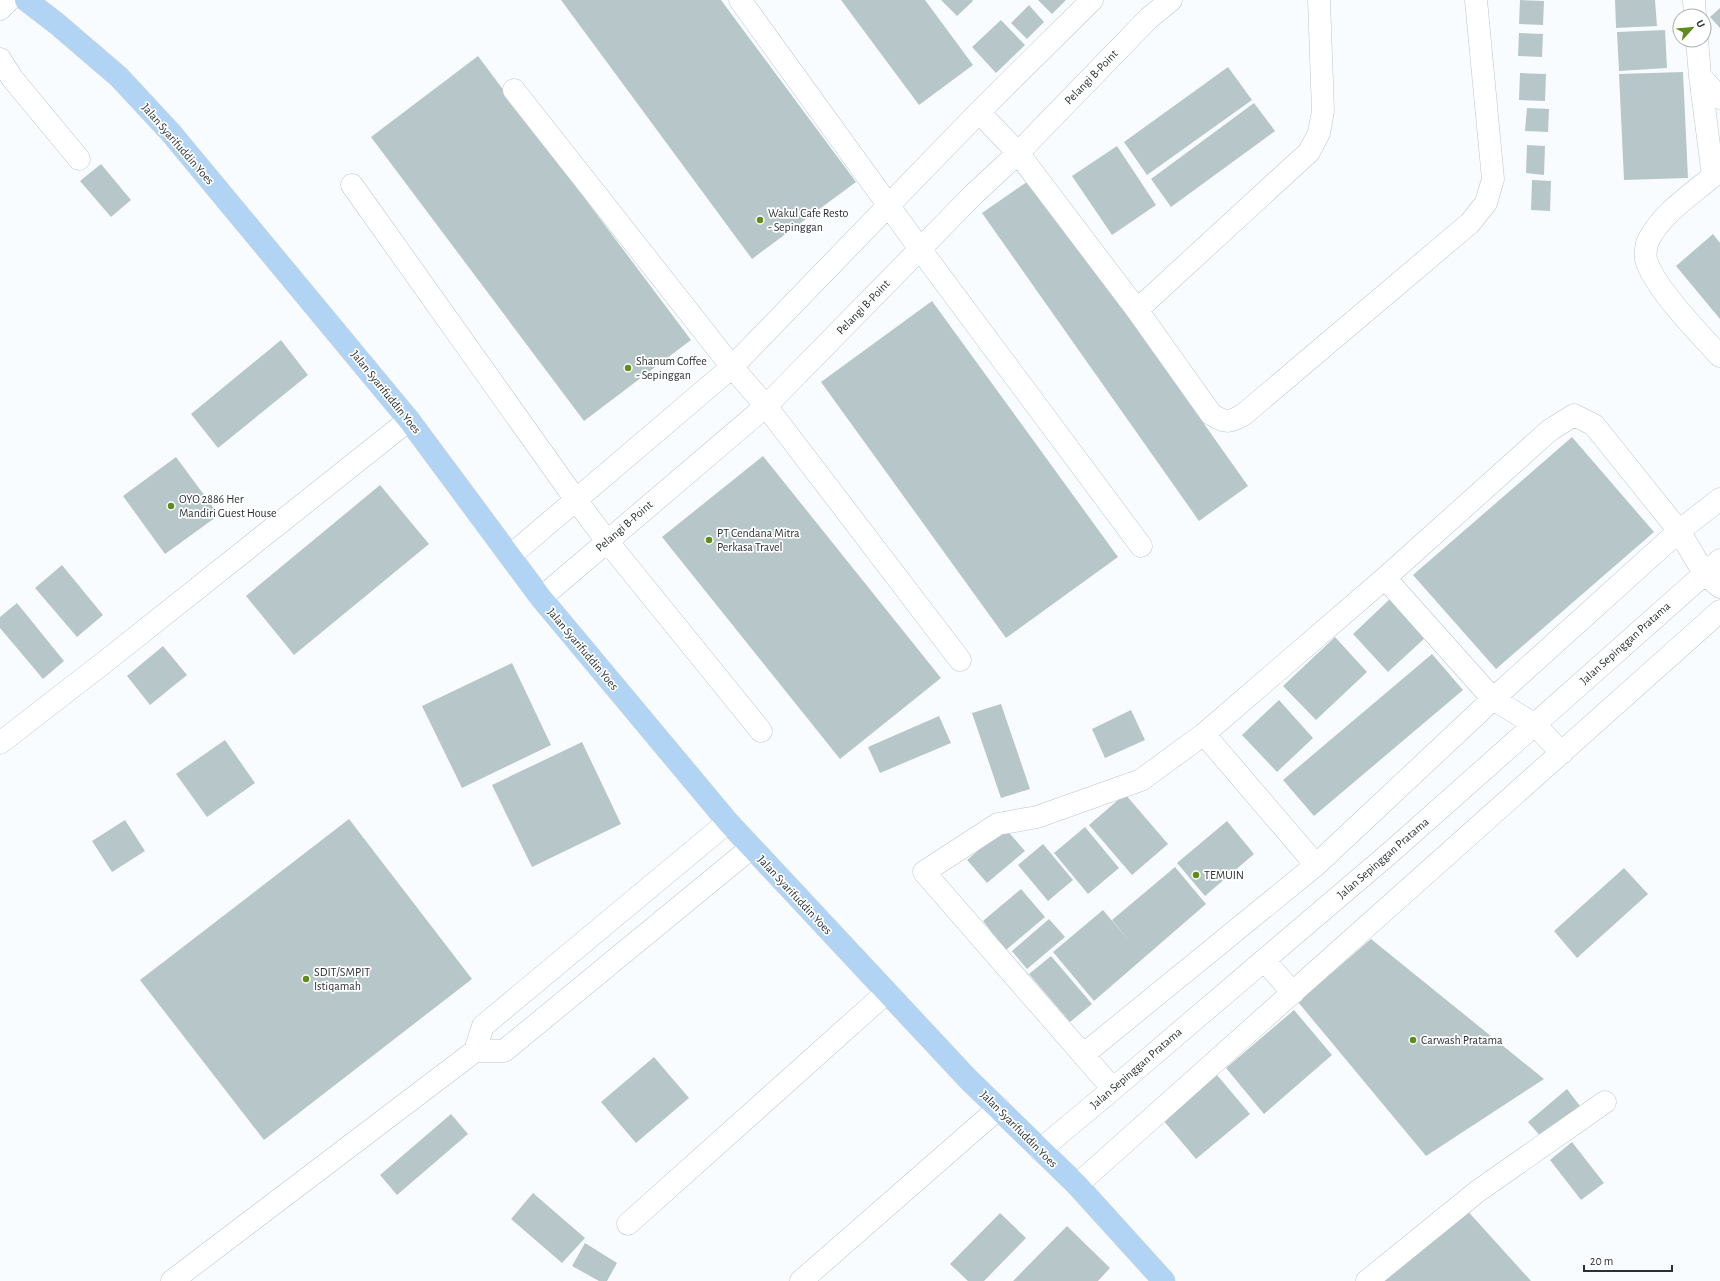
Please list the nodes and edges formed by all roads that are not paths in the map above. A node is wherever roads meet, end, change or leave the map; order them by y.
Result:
1 (9, 0) edge
2 (26, 0) edge
3 (740, 0) edge
4 (1092, 0) edge
5 (1171, 0) edge
6 (1318, 0) edge
7 (1476, 0) edge
8 (0, 9) edge
9 (1698, 48) edge
10 (0, 59) edge
11 (1700, 76) junction
12 (514, 90) dead end
13 (1720, 98) edge
14 (979, 112) junction
15 (1018, 153) junction
16 (79, 159) dead end
17 (1716, 173) edge
18 (352, 185) dead end
19 (889, 207) junction
20 (920, 249) junction
21 (1137, 310) junction
22 (1720, 356) edge
23 (732, 367) junction
24 (766, 406) junction
25 (409, 420) junction
26 (1720, 499) edge
27 (576, 500) junction
28 (1679, 531) junction
29 (607, 541) junction
30 (1141, 546) dead end
31 (510, 556) junction
32 (1712, 566) edge
33 (1385, 578) junction
34 (1720, 587) edge
35 (541, 598) junction
36 (1718, 617) edge
37 (960, 660) dead end
38 (1493, 699) junction
39 (1534, 724) junction
40 (761, 731) dead end
41 (1204, 734) junction
42 (0, 743) edge
43 (1562, 753) junction
44 (728, 822) junction
45 (751, 848) junction
46 (1316, 865) junction
47 (1264, 960) junction
48 (886, 993) junction
49 (1293, 993) junction
50 (475, 1051) junction
51 (1083, 1055) junction
52 (1113, 1089) junction
53 (1605, 1102) dead end
54 (999, 1108) junction
55 (1040, 1150) junction
56 (1077, 1185) junction
57 (628, 1224) dead end
58 (172, 1281) edge
59 (801, 1281) edge
60 (1164, 1281) edge
61 (1367, 1281) edge

1 - 8 street
2 - 25 highway, Jalan Syarifuddin Yoes
3 - 19 street
4 - 14 street
5 - 15 street, Pelangi B-Point
6 - 21 street
7 - 21 street
9 - 11 street
10 - 16 street
11 - 13 street
11 - 17 street
12 - 23 street
14 - 15 street
14 - 19 street
15 - 20 street, Pelangi B-Point
15 - 21 street
17 - 22 street
18 - 27 street
19 - 20 street
19 - 23 street
20 - 24 street, Pelangi B-Point
20 - 30 street
23 - 24 street
23 - 27 street
24 - 29 street, Pelangi B-Point
24 - 37 street
25 - 31 highway, Jalan Syarifuddin Yoes
25 - 42 street
26 - 28 street
27 - 29 street
27 - 31 street
28 - 32 street
28 - 33 street
28 - 38 street
29 - 35 street, Pelangi B-Point
29 - 40 street
31 - 35 highway, Jalan Syarifuddin Yoes
32 - 34 street
32 - 39 street, Jalan Sepinggan Pratama
33 - 38 street
33 - 41 street
35 - 44 highway, Jalan Syarifuddin Yoes
36 - 43 street
38 - 39 street
38 - 46 street
39 - 43 street
39 - 47 street, Jalan Sepinggan Pratama
41 - 46 street
41 - 51 street
43 - 49 street
44 - 45 highway, Jalan Syarifuddin Yoes
44 - 50 street
45 - 48 highway, Jalan Syarifuddin Yoes
45 - 50 street
46 - 51 street
47 - 49 street
47 - 52 street, Jalan Sepinggan Pratama
48 - 54 highway, Jalan Syarifuddin Yoes
48 - 57 street
49 - 56 street
50 - 58 street
51 - 52 street
52 - 55 street, Jalan Sepinggan Pratama
53 - 61 street
54 - 55 highway, Jalan Syarifuddin Yoes
54 - 59 street
55 - 56 highway, Jalan Syarifuddin Yoes
56 - 60 highway, Jalan Syarifuddin Yoes

